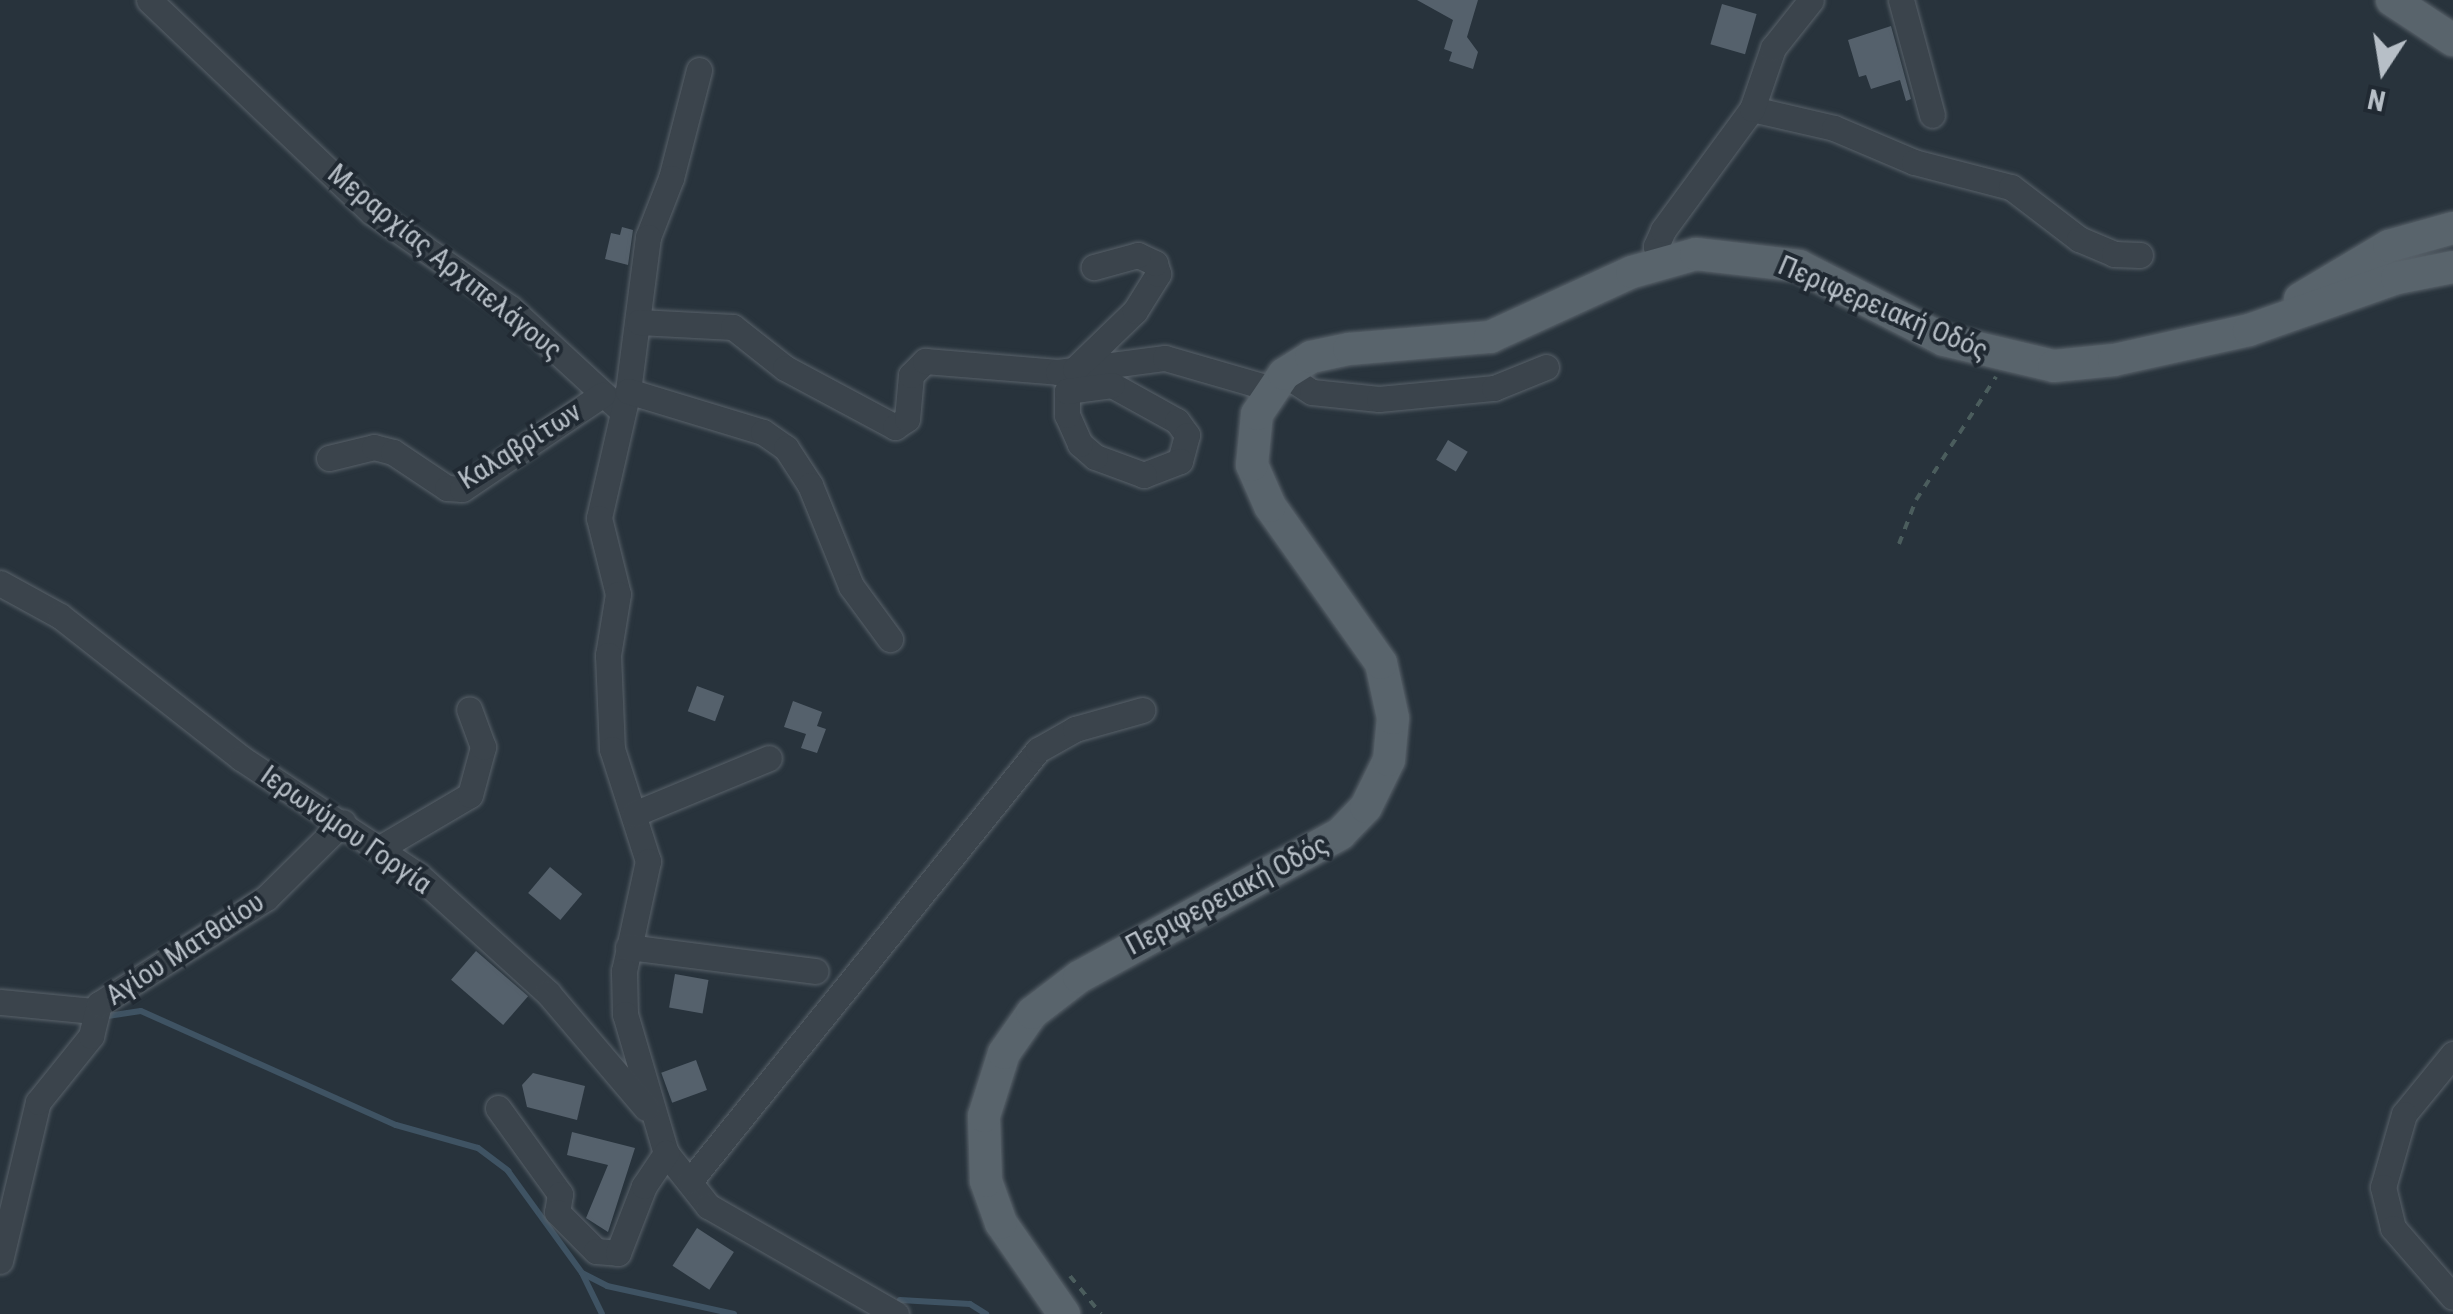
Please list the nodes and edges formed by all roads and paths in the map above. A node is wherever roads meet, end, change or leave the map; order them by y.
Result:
1 (149, 0) edge
2 (1811, 0) edge
3 (1901, 0) edge
4 (2392, 0) edge
5 (2453, 40) edge
6 (699, 70) dead end
7 (1752, 109) junction
8 (1932, 115) dead end
9 (2453, 228) edge
10 (2140, 255) dead end
11 (1659, 263) junction
12 (1094, 267) dead end
13 (2453, 267) edge
14 (639, 322) junction
15 (2249, 330) junction
16 (1999, 357) junction
17 (1546, 367) dead end
18 (1075, 368) junction
19 (1111, 373) junction
20 (1276, 381) junction
21 (618, 399) junction
22 (329, 458) dead end
23 (1899, 544) dead end
24 (0, 583) edge
25 (890, 639) dead end
26 (469, 709) dead end
27 (1142, 710) dead end
28 (769, 758) dead end
29 (634, 814) junction
30 (342, 822) junction
31 (380, 848) junction
32 (628, 947) junction
33 (815, 971) dead end
34 (0, 1002) edge
35 (92, 1021) junction
36 (2453, 1054) edge
37 (498, 1108) dead end
38 (656, 1120) junction
39 (666, 1153) junction
40 (690, 1181) junction
41 (0, 1261) edge
42 (2453, 1297) edge
43 (896, 1314) edge
44 (1064, 1314) edge

1 - 21 street, Μεραρχίας Αρχιπελάγους
2 - 7 street
3 - 8 street
4 - 5 main road
6 - 14 street
7 - 10 street
7 - 11 street
9 - 15 main road
11 - 16 main road, Περιφερειακή Οδός
11 - 20 main road, Περιφερειακή Οδός
12 - 18 street
13 - 15 main road, Περιφερειακή Οδός
14 - 18 street
14 - 21 street
15 - 16 main road, Περιφερειακή Οδός
16 - 23 path
17 - 20 street
18 - 19 street
19 - 19 street
19 - 20 street
20 - 44 main road, Περιφερειακή Οδός
21 - 22 street, Καλαβρίτων
21 - 25 street
21 - 29 street
24 - 30 street, Ιερωνύμου Γοργία
26 - 31 street
27 - 40 street
28 - 29 street
29 - 32 street
30 - 31 street, Ιερωνύμου Γοργία
30 - 35 street, Αγίου Ματθαίου
31 - 38 street, Ιερωνύμου Γοργία
32 - 33 street
32 - 38 street
34 - 35 street
35 - 41 street, Αγίου Ματθαίου
36 - 42 street
37 - 39 street
38 - 39 street
39 - 40 street
40 - 43 street

